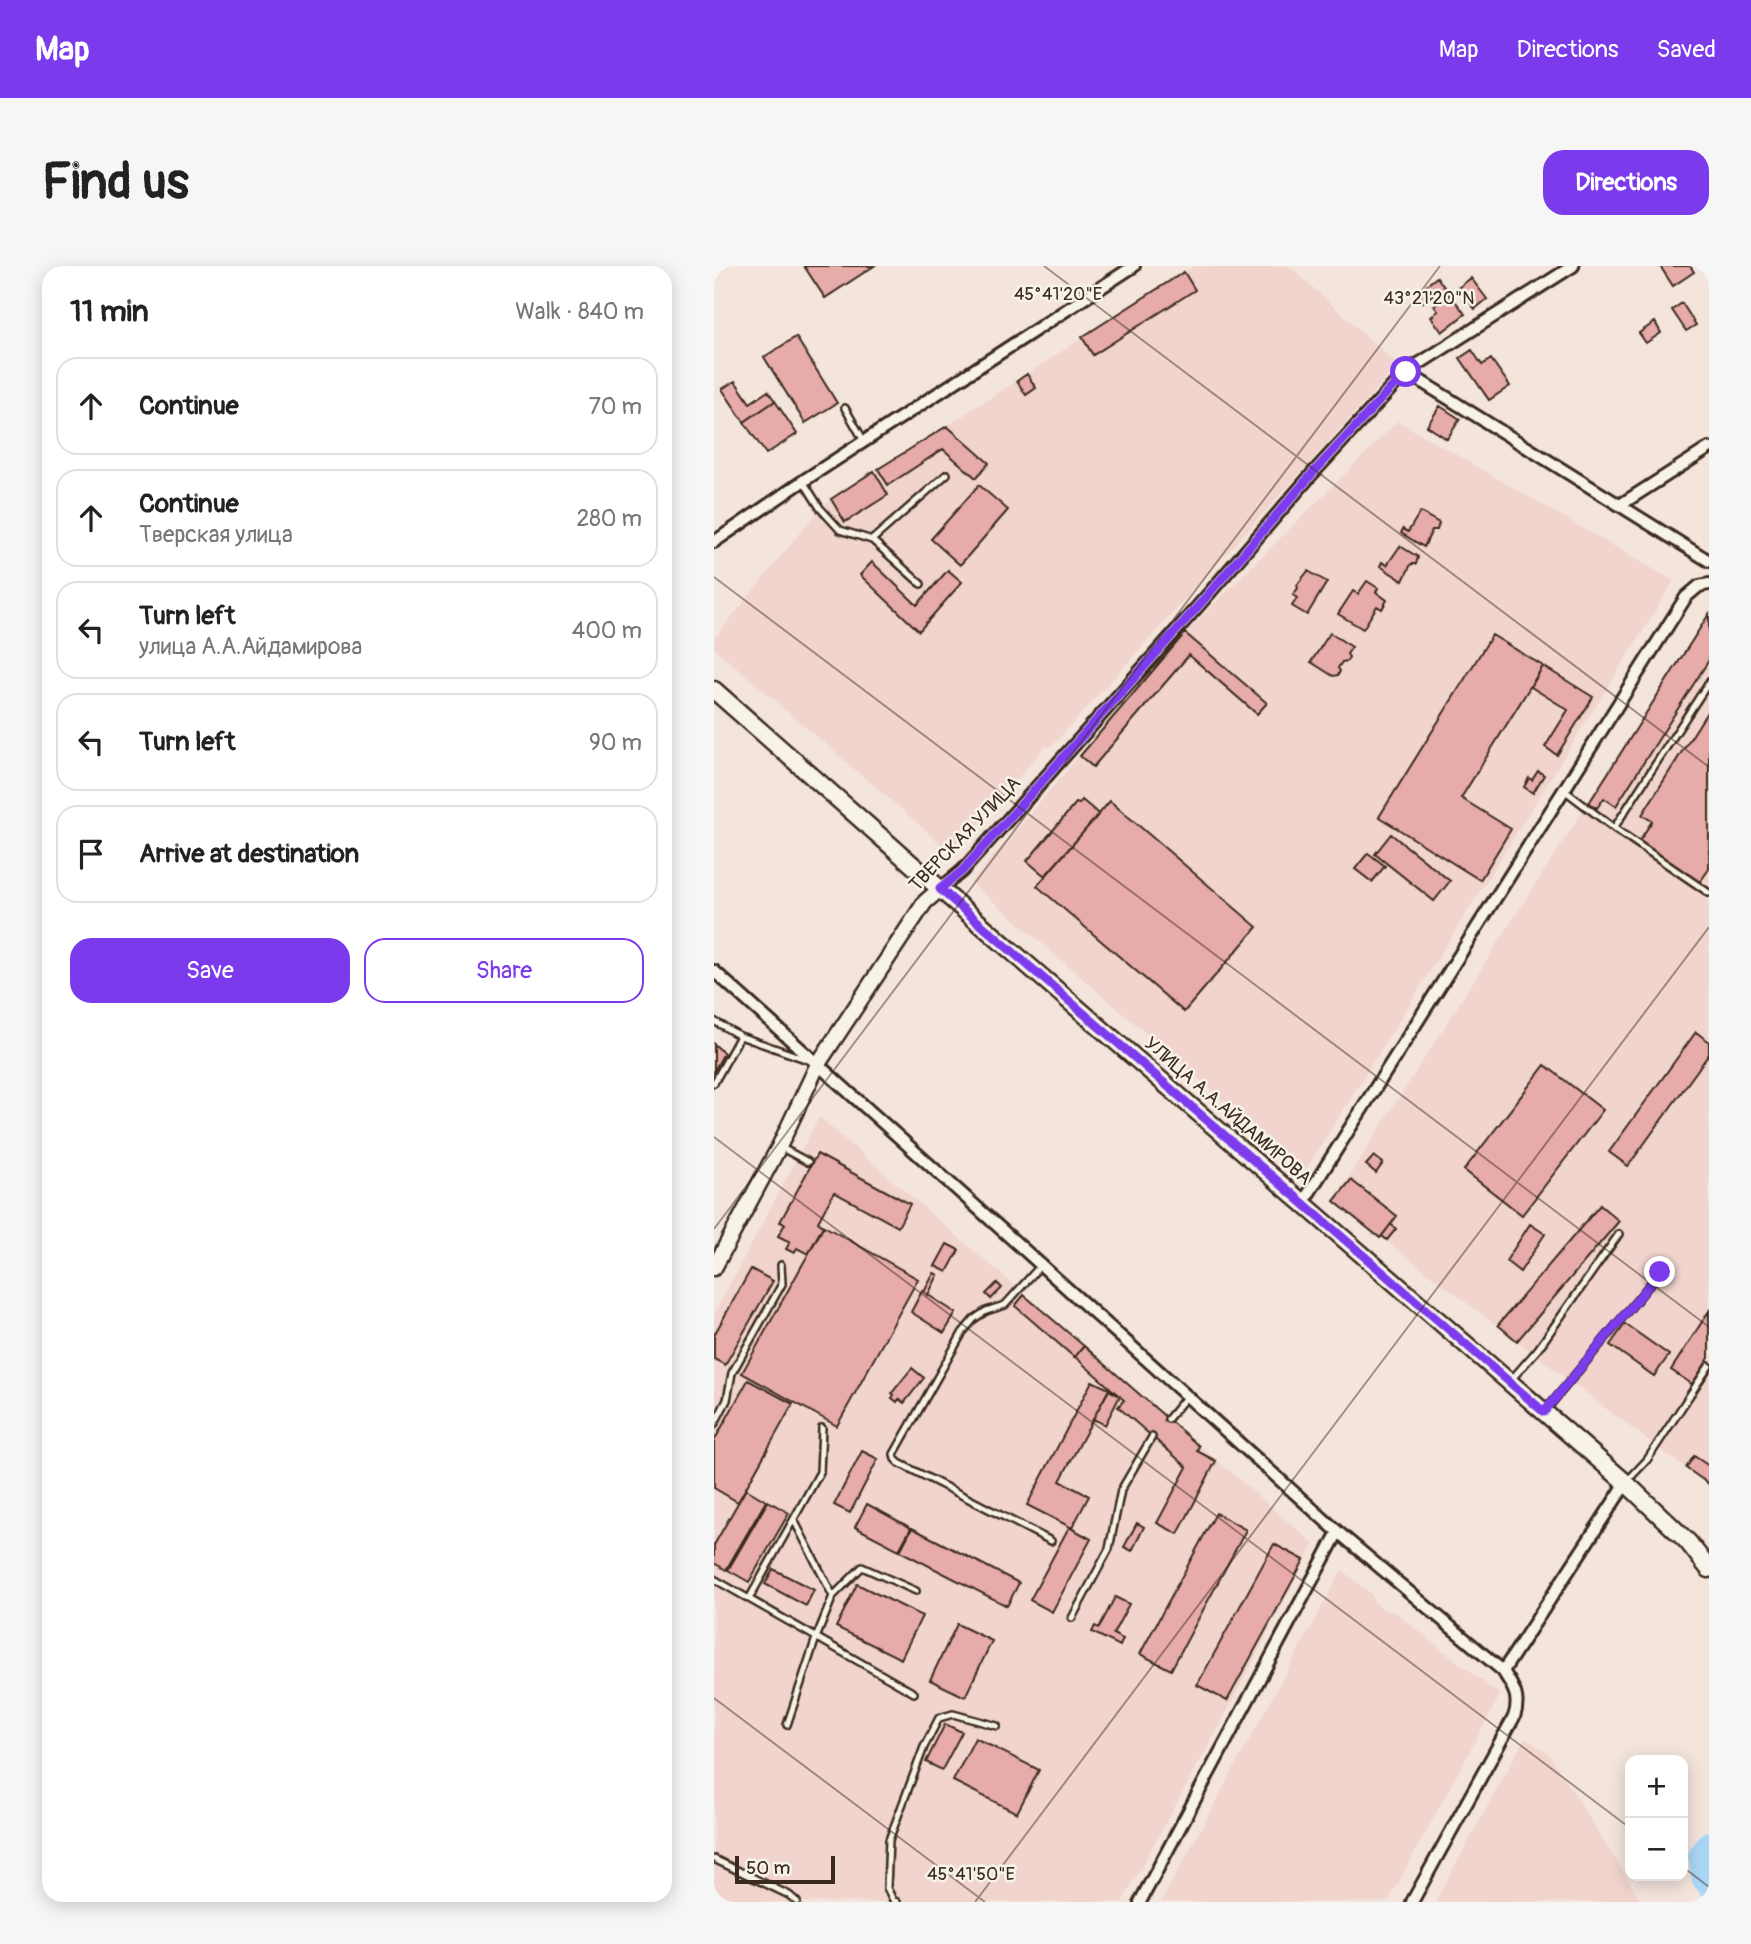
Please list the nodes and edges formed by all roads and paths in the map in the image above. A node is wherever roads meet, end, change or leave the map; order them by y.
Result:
1 (1134, 266) edge
2 (1573, 266) edge
3 (1406, 372) junction
4 (845, 408) dead end
5 (864, 441) junction
6 (1709, 448) edge
7 (947, 474) dead end
8 (803, 481) junction
9 (1620, 505) junction
10 (872, 540) junction
11 (714, 542) edge
12 (1709, 561) edge
13 (921, 584) dead end
14 (1709, 584) edge
15 (1709, 682) edge
16 (714, 690) edge
17 (1564, 790) junction
18 (1614, 828) junction
19 (940, 889) junction
20 (1709, 893) edge
21 (714, 971) edge
22 (714, 1021) edge
23 (740, 1036) junction
24 (818, 1064) junction
25 (714, 1083) edge
26 (779, 1147) junction
27 (808, 1162) dead end
28 (1302, 1204) junction
29 (1619, 1234) dead end
30 (781, 1265) dead end
31 (1041, 1265) junction
32 (714, 1268) edge
33 (1660, 1272) dead end
34 (1709, 1366) edge
35 (1509, 1382) junction
36 (1187, 1396) junction
37 (1544, 1412) junction
38 (1168, 1419) dead end
39 (714, 1425) edge
40 (822, 1428) dead end
41 (1152, 1437) dead end
42 (1626, 1483) junction
43 (794, 1520) junction
44 (1338, 1532) junction
45 (1051, 1541) dead end
46 (1709, 1569) edge
47 (714, 1579) edge
48 (916, 1591) dead end
49 (833, 1596) junction
50 (749, 1599) junction
51 (1072, 1618) dead end
52 (816, 1638) junction
53 (1503, 1671) junction
54 (914, 1693) dead end
55 (787, 1725) dead end
56 (998, 1726) dead end
57 (714, 1859) edge
58 (797, 1902) edge
59 (897, 1902) edge
60 (1140, 1902) edge
61 (1412, 1902) edge

1 - 5 street
2 - 3 street, ТВЕРСКАЯ УЛИЦА
3 - 9 street
3 - 19 street, ТВЕРСКАЯ УЛИЦА
4 - 5 lane
5 - 8 street
6 - 9 street
7 - 10 lane
8 - 10 lane
8 - 11 street
9 - 12 street
10 - 13 lane
14 - 17 street
15 - 18 lane
16 - 19 main road, УЛИЦА А.А.АЙДАМИРОВА
17 - 18 lane
17 - 28 street
18 - 20 lane
19 - 24 street, ТВЕРСКАЯ УЛИЦА
19 - 28 main road, УЛИЦА А.А.АЙДАМИРОВА
21 - 24 street
22 - 23 lane
23 - 24 lane
23 - 25 lane
24 - 26 street, ТВЕРСКАЯ УЛИЦА
24 - 31 street
26 - 27 lane
26 - 32 street, ТВЕРСКАЯ УЛИЦА
28 - 35 main road, УЛИЦА А.А.АЙДАМИРОВА
29 - 35 lane
30 - 39 lane
31 - 36 street
31 - 45 lane
33 - 37 lane
34 - 42 lane
35 - 37 main road, УЛИЦА А.А.АЙДАМИРОВА
36 - 38 lane
36 - 44 street
37 - 42 main road, УЛИЦА А.А.АЙДАМИРОВА
40 - 43 lane
41 - 51 lane
42 - 46 main road, УЛИЦА А.А.АЙДАМИРОВА
42 - 53 street
43 - 49 lane
43 - 50 lane
44 - 53 street
44 - 60 street
47 - 50 lane
48 - 49 lane
49 - 52 lane
50 - 52 lane
52 - 54 lane
52 - 55 lane
53 - 61 street
56 - 59 lane
57 - 58 lane

